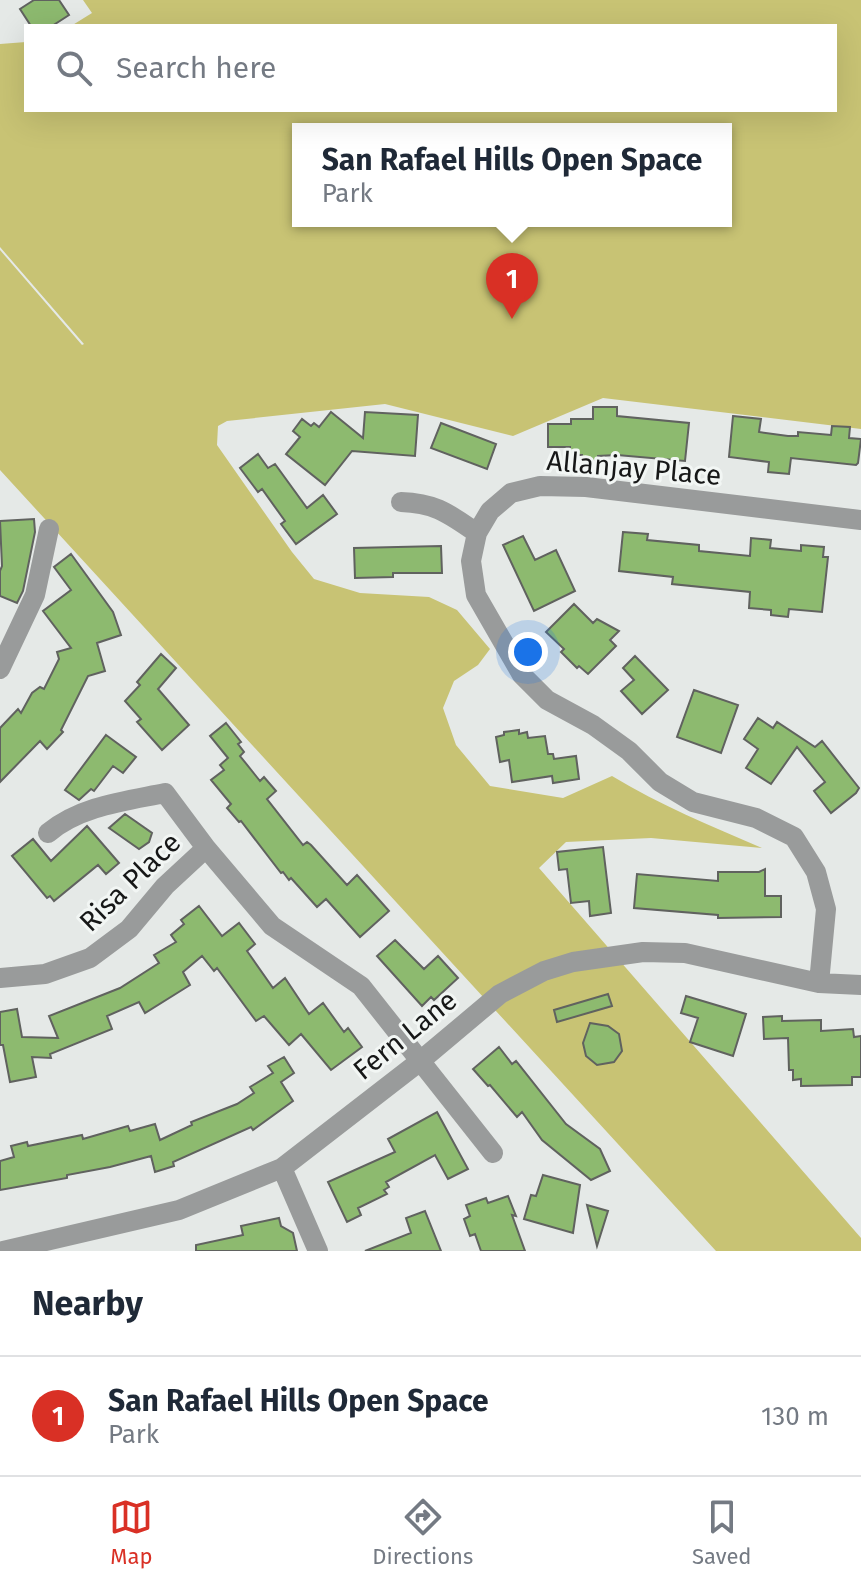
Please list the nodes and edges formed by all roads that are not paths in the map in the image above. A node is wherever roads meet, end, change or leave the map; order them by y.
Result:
1 (401, 502) dead end
2 (861, 520) edge
3 (49, 529) dead end
4 (477, 533) junction
5 (2, 664) edge
6 (48, 833) dead end
7 (206, 848) junction
8 (0, 978) edge
9 (819, 983) junction
10 (861, 985) edge
11 (419, 1062) junction
12 (493, 1153) dead end
13 (282, 1168) junction
14 (3, 1251) edge
15 (318, 1251) edge

1 - 4 street
2 - 4 street, Allanjay Place
3 - 5 street
4 - 9 street
6 - 7 street
7 - 8 street, Risa Place
7 - 11 street
9 - 10 street, Fern Lane
9 - 11 street, Fern Lane
11 - 12 street
11 - 13 street, Fern Lane
13 - 14 street, Fern Lane
13 - 15 street

